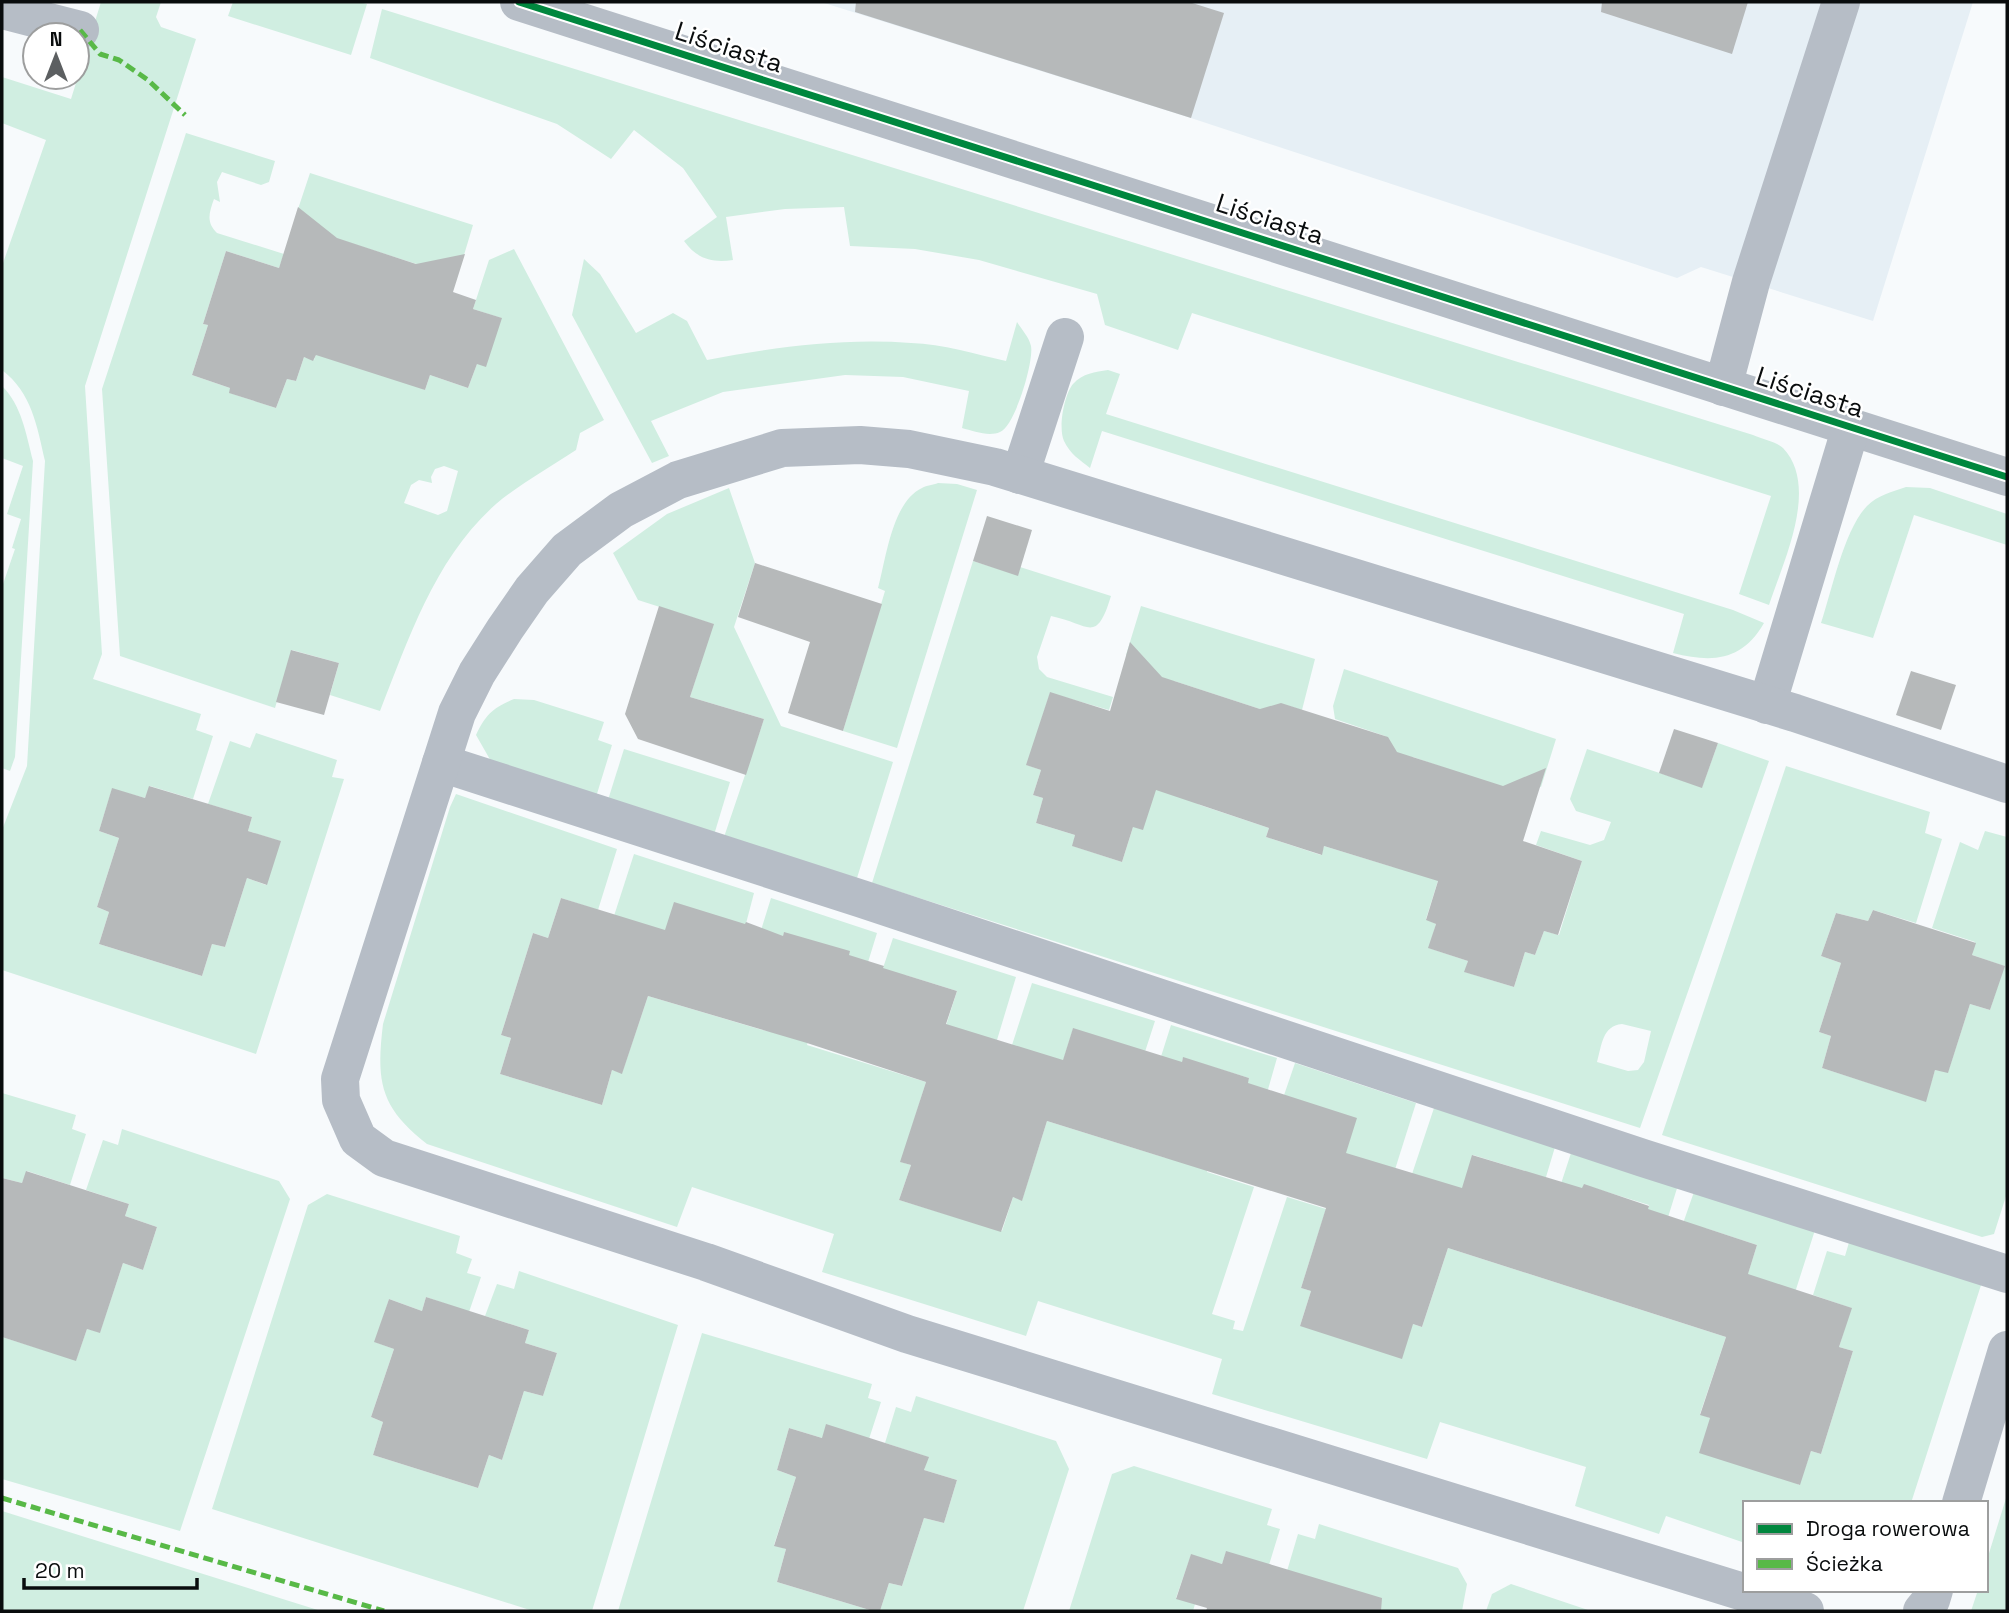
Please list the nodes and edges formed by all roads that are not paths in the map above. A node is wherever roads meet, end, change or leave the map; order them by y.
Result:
1 (519, 2) edge
2 (1841, 2) edge
3 (2, 10) edge
4 (45, 21) edge
5 (1065, 337) dead end
6 (1723, 387) junction
7 (1851, 427) junction
8 (1020, 475) junction
9 (2007, 477) edge
10 (1767, 705) junction
11 (441, 764) junction
12 (2007, 784) edge
13 (2007, 1274) edge
14 (2007, 1350) edge
15 (1962, 1501) edge
16 (1743, 1592) edge
17 (1743, 1592) edge
18 (1933, 1592) edge
19 (1805, 1611) edge
20 (1922, 1611) edge

1 - 6 street, Liściasta
2 - 6 street
3 - 4 street
5 - 8 street
6 - 7 street, Liściasta
7 - 9 street, Liściasta
7 - 10 street
8 - 10 street
8 - 11 street
10 - 12 street
11 - 13 street
11 - 17 street
14 - 15 street
16 - 19 street
18 - 20 street

